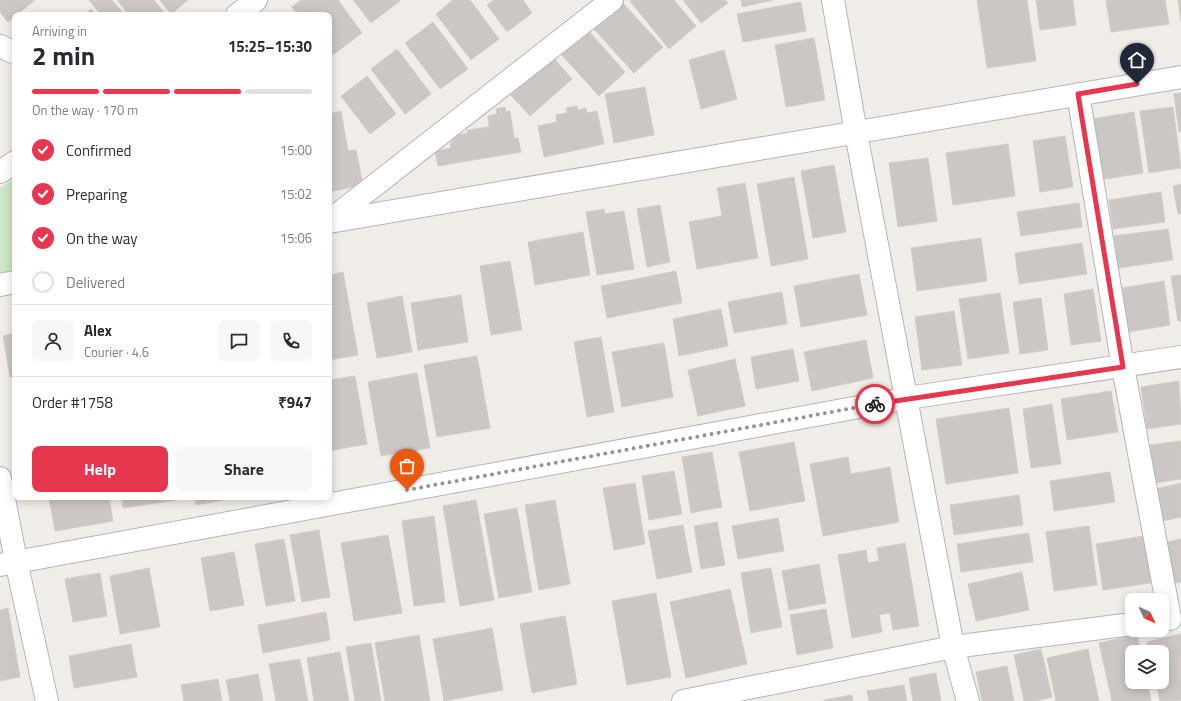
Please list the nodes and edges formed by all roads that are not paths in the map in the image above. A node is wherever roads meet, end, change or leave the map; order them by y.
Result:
1 (256, 0) edge
2 (612, 0) edge
3 (833, 0) edge
4 (241, 12) edge
5 (0, 46) edge
6 (12, 52) edge
7 (1181, 77) edge
8 (1078, 94) junction
9 (856, 133) junction
10 (12, 164) edge
11 (0, 172) edge
12 (332, 219) edge
13 (332, 220) edge
14 (12, 283) edge
15 (0, 285) edge
16 (1181, 357) edge
17 (1123, 367) junction
18 (908, 398) junction
19 (0, 478) edge
20 (8, 563) edge
21 (1171, 619) edge
22 (1125, 625) edge
23 (953, 647) junction
24 (48, 701) edge
25 (683, 701) edge
26 (968, 701) edge

1 - 4 street
2 - 12 street
3 - 9 street
5 - 6 street
7 - 8 street
8 - 9 street
8 - 17 street
9 - 13 street
9 - 18 street
10 - 11 street
14 - 15 street
16 - 17 street
17 - 18 street
17 - 21 street
18 - 20 street
18 - 23 street
19 - 20 street
20 - 24 street
22 - 23 street
23 - 25 street
23 - 26 street

